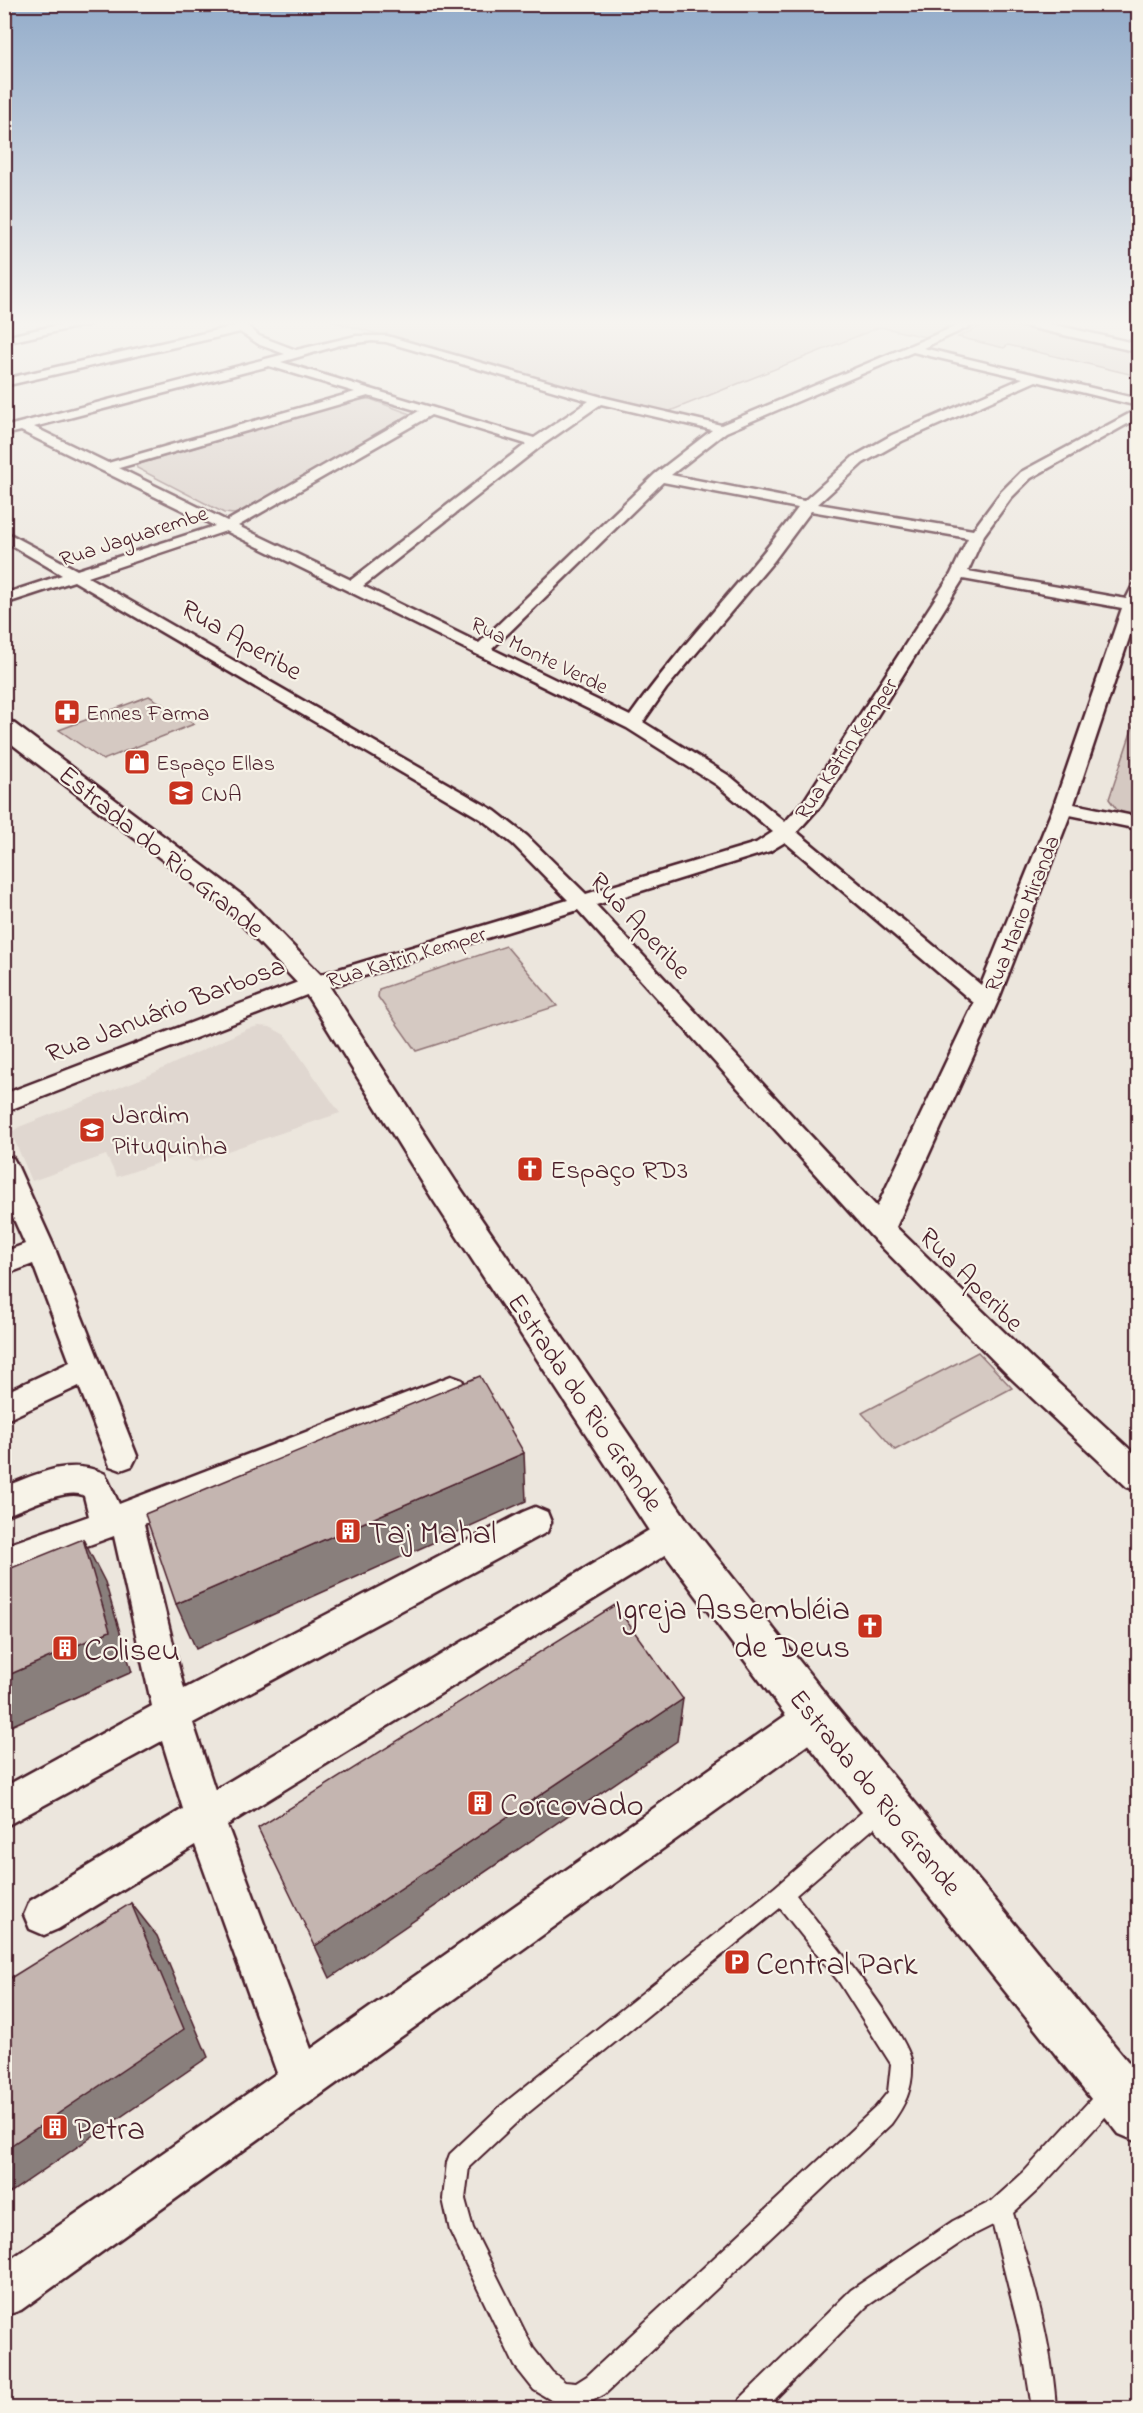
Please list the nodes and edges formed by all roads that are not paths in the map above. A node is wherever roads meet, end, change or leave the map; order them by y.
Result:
1 (38, 434) edge
2 (224, 434) edge
3 (389, 434) edge
4 (503, 434) edge
5 (550, 434) edge
6 (716, 434) edge
7 (909, 434) edge
8 (1101, 434) edge
9 (536, 443) junction
10 (108, 467) junction
11 (660, 477) junction
12 (807, 506) junction
13 (228, 526) junction
14 (4, 535) edge
15 (977, 535) junction
16 (959, 574) junction
17 (76, 577) junction
18 (352, 586) junction
19 (4, 599) edge
20 (1136, 599) edge
21 (481, 650) junction
22 (633, 724) junction
23 (4, 727) edge
24 (1063, 808) junction
25 (1138, 823) edge
26 (787, 832) junction
27 (581, 901) junction
28 (314, 984) junction
29 (986, 1001) junction
30 (4, 1104) edge
31 (4, 1165) edge
32 (881, 1229) junction
33 (40, 1249) junction
34 (4, 1264) edge
35 (86, 1368) junction
36 (469, 1382) edge
37 (4, 1408) edge
38 (120, 1456) dead end
39 (1138, 1477) edge
40 (4, 1502) edge
41 (117, 1520) junction
42 (534, 1522) dead end
43 (673, 1533) junction
44 (4, 1561) edge
45 (172, 1716) junction
46 (815, 1718) junction
47 (886, 1805) junction
48 (4, 1808) edge
49 (205, 1818) junction
50 (782, 1893) junction
51 (44, 1915) dead end
52 (301, 2080) junction
53 (1127, 2102) edge
54 (1000, 2209) junction
55 (4, 2293) edge
56 (749, 2409) edge
57 (1044, 2409) edge

1 - 10 street, Rua Monte Verde
2 - 10 street
3 - 13 street, Rua Jaguarembe
4 - 9 street
5 - 9 street
6 - 11 street
7 - 12 street
8 - 15 street, Rua Katrin Kemper
9 - 18 street
10 - 13 street, Rua Monte Verde
11 - 12 street
11 - 21 street
12 - 15 street
12 - 22 street
13 - 17 street, Rua Jaguarembe
13 - 18 street, Rua Monte Verde
14 - 17 street, Rua Aperibe
15 - 16 street, Rua Katrin Kemper
16 - 20 street
16 - 26 street, Rua Katrin Kemper
17 - 19 street, Rua Jaguarembe
17 - 27 street, Rua Aperibe
18 - 21 street, Rua Monte Verde
20 - 24 street, Rua Mario Miranda
21 - 22 street, Rua Monte Verde
22 - 26 street, Rua Monte Verde
23 - 28 main road, Estrada do Rio Grande
24 - 25 street
24 - 29 street, Rua Mario Miranda
26 - 27 street, Rua Katrin Kemper
26 - 29 street, Rua Monte Verde
27 - 28 street, Rua Katrin Kemper
27 - 32 street, Rua Aperibe
28 - 30 street, Rua Januário Barbosa
28 - 43 main road, Estrada do Rio Grande
29 - 32 street, Rua Mario Miranda
31 - 33 street
32 - 39 street, Rua Aperibe
33 - 34 street
33 - 35 street
35 - 37 street
35 - 38 street
36 - 41 street
40 - 41 street
41 - 44 street
41 - 45 street
42 - 45 street
43 - 46 main road, Estrada do Rio Grande
43 - 49 street
45 - 48 street
45 - 49 street
46 - 47 main road, Estrada do Rio Grande
46 - 52 street
47 - 50 lane
47 - 53 main road, Estrada do Rio Grande
49 - 51 street
49 - 52 street
50 - 50 lane
52 - 55 street
53 - 54 lane
54 - 56 lane
54 - 57 lane

